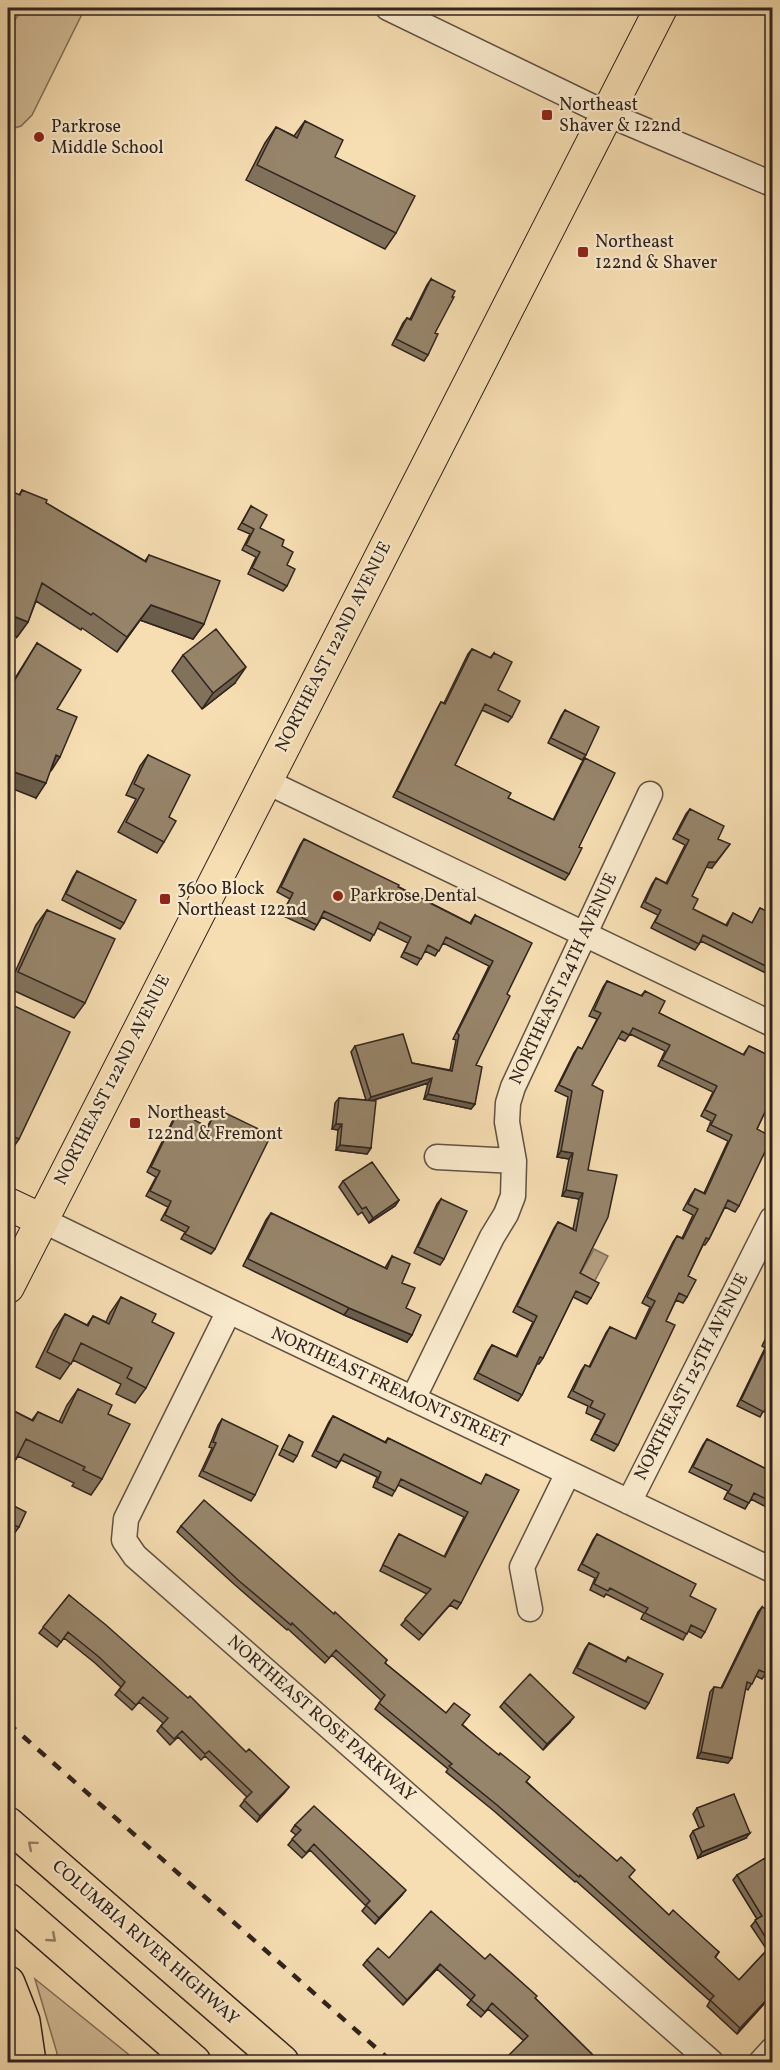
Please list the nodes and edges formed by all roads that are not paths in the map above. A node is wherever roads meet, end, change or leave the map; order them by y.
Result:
1 (388, 8) edge
2 (661, 8) edge
3 (607, 114) junction
4 (772, 184) edge
5 (265, 781) junction
6 (650, 795) dead end
7 (584, 934) junction
8 (772, 1024) edge
9 (437, 1157) dead end
10 (514, 1161) junction
11 (8, 1204) edge
12 (772, 1219) edge
13 (42, 1220) junction
14 (8, 1287) edge
15 (228, 1311) junction
16 (413, 1399) junction
17 (568, 1473) junction
18 (629, 1502) junction
19 (772, 1570) edge
20 (530, 1609) dead end
21 (8, 1824) edge
22 (8, 1900) edge
23 (8, 1983) edge
24 (772, 2050) edge
25 (29, 2062) edge
26 (194, 2062) edge
27 (282, 2062) edge
28 (711, 2062) edge
29 (761, 2062) edge

1 - 3 street
2 - 3 main road, NORTHEAST 122ND AVENUE
3 - 4 street
3 - 5 main road, NORTHEAST 122ND AVENUE
5 - 7 street
5 - 13 main road, NORTHEAST 122ND AVENUE
6 - 7 street, NORTHEAST 124TH AVENUE
7 - 8 street
7 - 10 street, NORTHEAST 124TH AVENUE
9 - 10 street
10 - 16 street, NORTHEAST 124TH AVENUE
11 - 13 main road, NORTHEAST FREMONT STREET
12 - 18 street, NORTHEAST 125TH AVENUE
13 - 14 main road, NORTHEAST 122ND AVENUE
13 - 15 street, NORTHEAST FREMONT STREET
15 - 16 street, NORTHEAST FREMONT STREET
15 - 28 street, NORTHEAST ROSE PARKWAY
16 - 17 street, NORTHEAST FREMONT STREET
17 - 18 street, NORTHEAST FREMONT STREET
17 - 20 street
18 - 19 street, NORTHEAST FREMONT STREET
27 -> 21 highway, COLUMBIA RIVER HIGHWAY
22 -> 26 highway
23 - 25 highway
24 - 29 street

